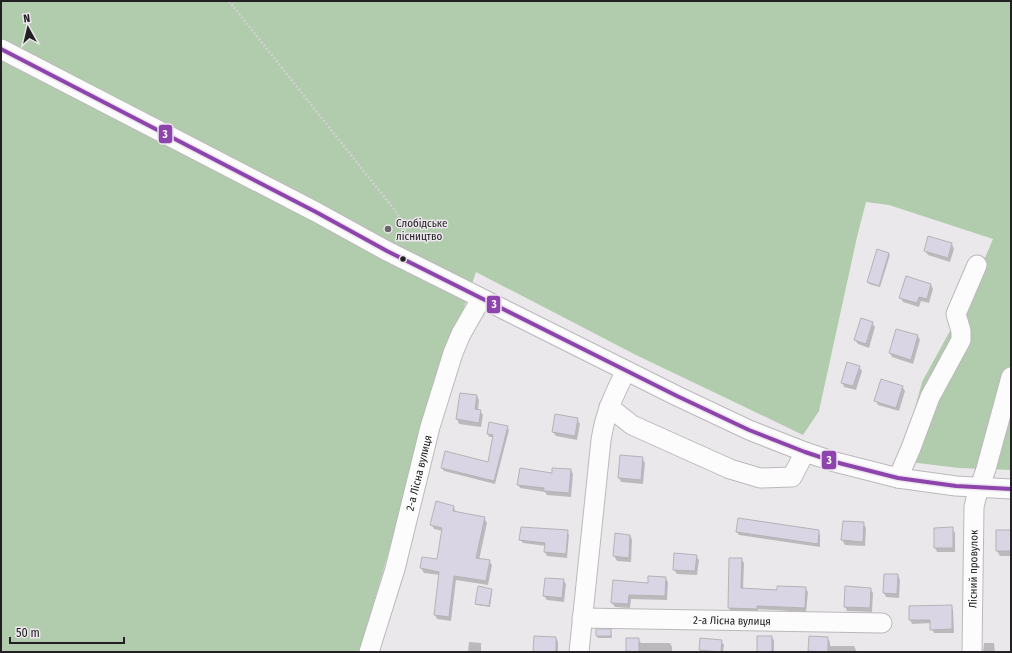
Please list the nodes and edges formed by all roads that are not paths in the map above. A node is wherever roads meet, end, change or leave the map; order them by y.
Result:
1 (1, 49) edge
2 (977, 265) dead end
3 (481, 299) junction
4 (626, 371) junction
5 (1011, 377) edge
6 (608, 407) junction
7 (805, 452) junction
8 (898, 478) junction
9 (980, 487) junction
10 (1011, 488) edge
11 (582, 618) junction
12 (882, 623) dead end
13 (369, 652) edge
14 (579, 652) edge
15 (972, 652) edge

1 - 3 street
2 - 8 street
3 - 4 street
3 - 13 street, 2-а Лісна вулиця
4 - 6 street
4 - 7 street
5 - 9 street, Лісний провулок
6 - 7 street
6 - 11 street
7 - 8 street
8 - 9 street
9 - 10 street
9 - 15 street, Лісний провулок
11 - 12 street, 2-а Лісна вулиця
11 - 14 street

